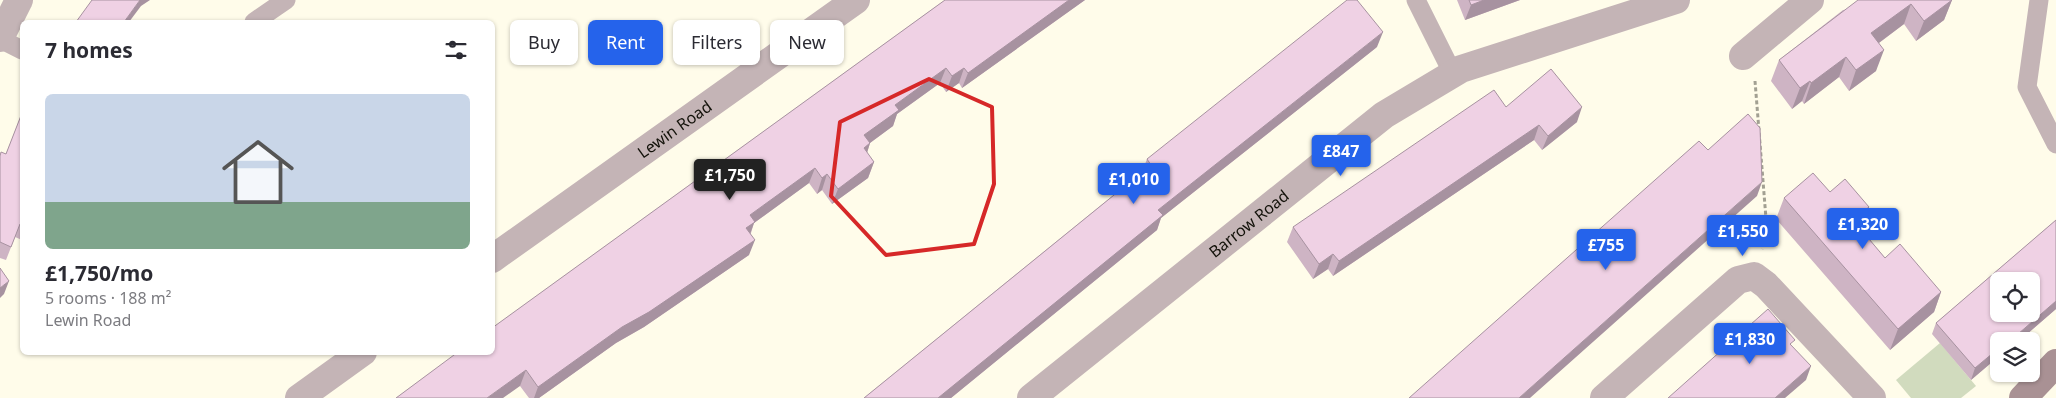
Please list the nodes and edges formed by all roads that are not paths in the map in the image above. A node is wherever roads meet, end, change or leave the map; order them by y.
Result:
1 (19, 0) edge
2 (286, 0) edge
3 (856, 0) edge
4 (1416, 0) edge
5 (1676, 0) edge
6 (1810, 0) edge
7 (2039, 0) edge
8 (257, 20) edge
9 (0, 39) edge
10 (20, 49) edge
11 (1748, 67) road end
12 (1453, 74) junction
13 (2056, 144) edge
14 (495, 258) edge
15 (359, 355) edge
16 (2056, 363) edge
17 (299, 398) edge
18 (1031, 398) edge
19 (1604, 398) edge
20 (1872, 398) edge
21 (2024, 398) edge

1 - 9 street
2 - 8 lane
3 - 14 street, Lewin Road
4 - 12 lane
5 - 12 street, Barrow Road
6 - 11 street
7 - 13 lane
9 - 10 lane
12 - 18 street, Barrow Road
15 - 17 street
16 - 21 main road
19 - 20 street

